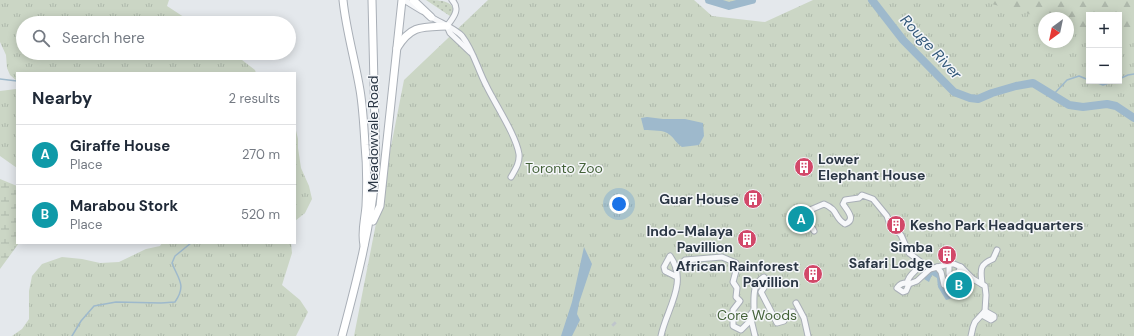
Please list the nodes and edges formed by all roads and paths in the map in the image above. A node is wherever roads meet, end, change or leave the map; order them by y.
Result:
1 (343, 0) edge
2 (372, 0) edge
3 (403, 0) edge
4 (413, 0) edge
5 (452, 0) edge
6 (431, 17) junction
7 (447, 26) junction
8 (396, 50) junction
9 (511, 177) dead end
10 (806, 211) dead end
11 (368, 230) junction
12 (364, 247) junction
13 (997, 250) dead end
14 (685, 260) junction
15 (674, 262) junction
16 (920, 262) junction
17 (949, 264) junction
18 (937, 267) junction
19 (961, 268) junction
20 (676, 269) junction
21 (930, 269) junction
22 (949, 274) dead end
23 (677, 277) junction
24 (982, 284) junction
25 (796, 303) dead end
26 (793, 312) dead end
27 (751, 320) junction
28 (342, 336) edge
29 (661, 336) edge
30 (755, 336) edge
31 (808, 336) edge
32 (971, 336) edge

1 - 12 main road
2 - 11 main road, Meadowvale Road
3 - 6 street
3 - 8 main road
4 - 6 main road
5 - 7 street
6 - 7 street
7 - 8 main road
7 - 9 street
8 - 11 main road
10 - 16 street
11 - 12 main road, Meadowvale Road
12 - 28 main road, Meadowvale Road
13 - 24 street
14 - 15 street
14 - 20 street
14 - 27 street
15 - 20 street
15 - 23 street
16 - 21 street
16 - 21 street
17 - 18 street
17 - 19 street
17 - 22 street
18 - 19 street
18 - 21 street
19 - 24 street
20 - 23 street
23 - 29 street
24 - 32 street
25 - 31 street
26 - 27 street
27 - 30 street

